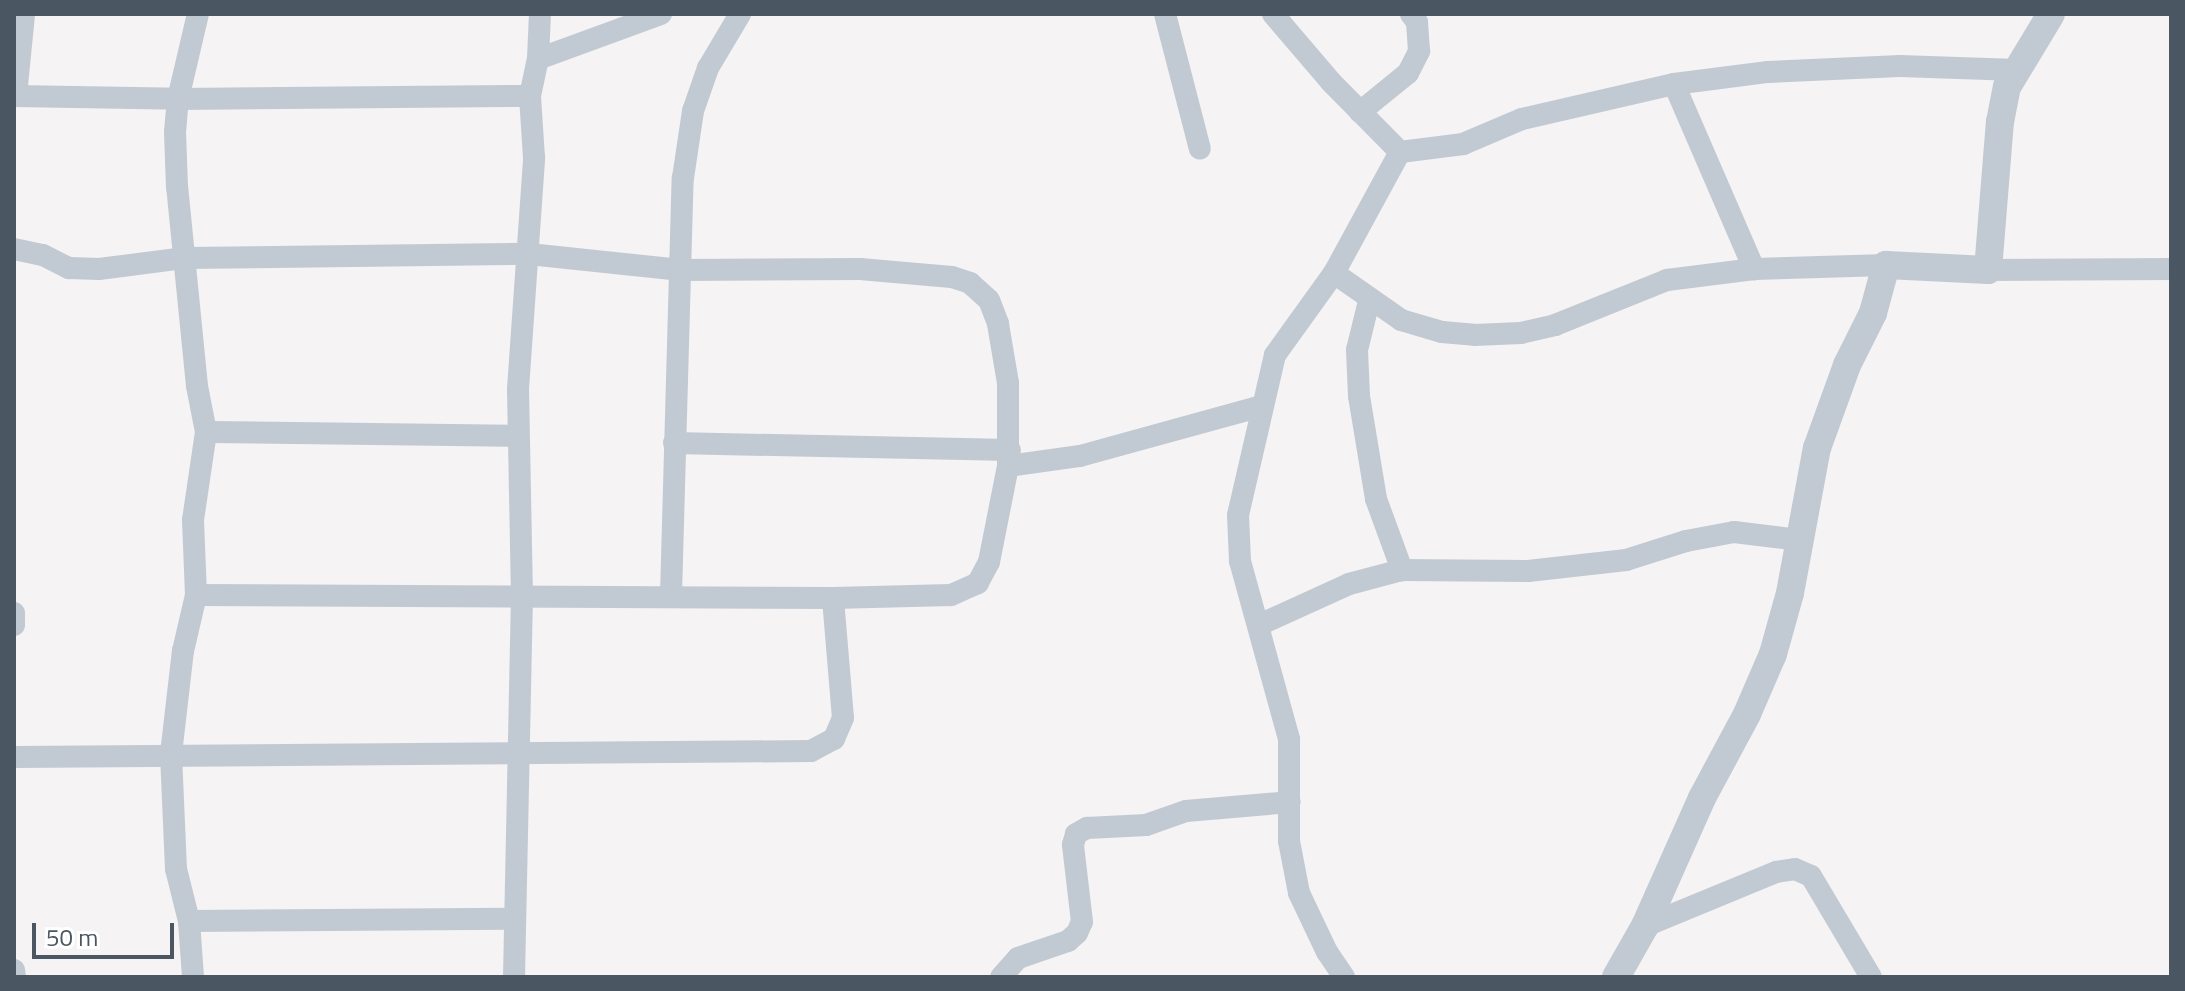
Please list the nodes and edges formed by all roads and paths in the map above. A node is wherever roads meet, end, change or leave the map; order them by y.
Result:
1 (24, 14) edge
2 (198, 14) edge
3 (540, 14) edge
4 (661, 14) edge
5 (740, 14) edge
6 (1165, 14) edge
7 (1273, 14) edge
8 (1411, 14) edge
9 (2051, 14) edge
10 (538, 59) junction
11 (2017, 70) junction
12 (1674, 84) junction
13 (15, 96) edge
14 (530, 96) junction
15 (178, 99) junction
16 (1360, 112) junction
17 (1200, 149) dead end
18 (1400, 152) junction
19 (14, 249) edge
20 (529, 254) junction
21 (185, 258) junction
22 (1886, 265) junction
23 (1754, 269) junction
24 (2171, 269) edge
25 (681, 270) junction
26 (1988, 270) junction
27 (1334, 273) junction
28 (1369, 301) junction
29 (1262, 406) junction
30 (206, 432) junction
31 (518, 436) junction
32 (674, 443) junction
33 (1009, 458) junction
34 (1799, 540) junction
35 (1402, 570) junction
36 (196, 595) junction
37 (671, 595) junction
38 (522, 597) junction
39 (833, 598) junction
40 (14, 613) edge
41 (14, 625) edge
42 (1259, 625) junction
43 (516, 751) junction
44 (171, 754) junction
45 (14, 757) edge
46 (1290, 802) junction
47 (514, 919) junction
48 (189, 921) junction
49 (1645, 926) junction
50 (14, 970) edge
51 (15, 977) edge
52 (193, 977) edge
53 (514, 977) edge
54 (1001, 977) edge
55 (1344, 977) edge
56 (1616, 977) edge
57 (1871, 977) edge

1 - 13 street
2 - 15 street
3 - 10 street
4 - 10 street
5 - 25 street
6 - 17 street
7 - 16 street
8 - 16 street
9 - 11 street
10 - 14 street
11 - 12 street
11 - 26 street
12 - 18 street
12 - 23 street
13 - 15 street
14 - 15 street
14 - 20 street
15 - 21 street
16 - 18 street
18 - 27 street
19 - 21 street
20 - 21 street
20 - 25 street
20 - 31 street
21 - 30 street
22 - 23 street
22 - 26 street
22 - 34 street
23 - 28 street
24 - 26 street
25 - 32 street
25 - 33 street
27 - 28 street
27 - 29 street
28 - 35 street
29 - 33 street
29 - 42 street
30 - 31 street
30 - 36 street
31 - 38 street
32 - 33 street
32 - 37 street
33 - 39 street
34 - 35 street
34 - 49 street
35 - 42 street
36 - 38 street
36 - 44 street
37 - 38 street
37 - 39 street
38 - 43 street
39 - 43 street
40 - 41 street
42 - 46 street
43 - 44 street
43 - 47 street
44 - 45 street
44 - 48 street
46 - 54 street
46 - 55 street
47 - 48 street
47 - 53 street
48 - 52 street
49 - 56 street
49 - 57 street
50 - 51 street

